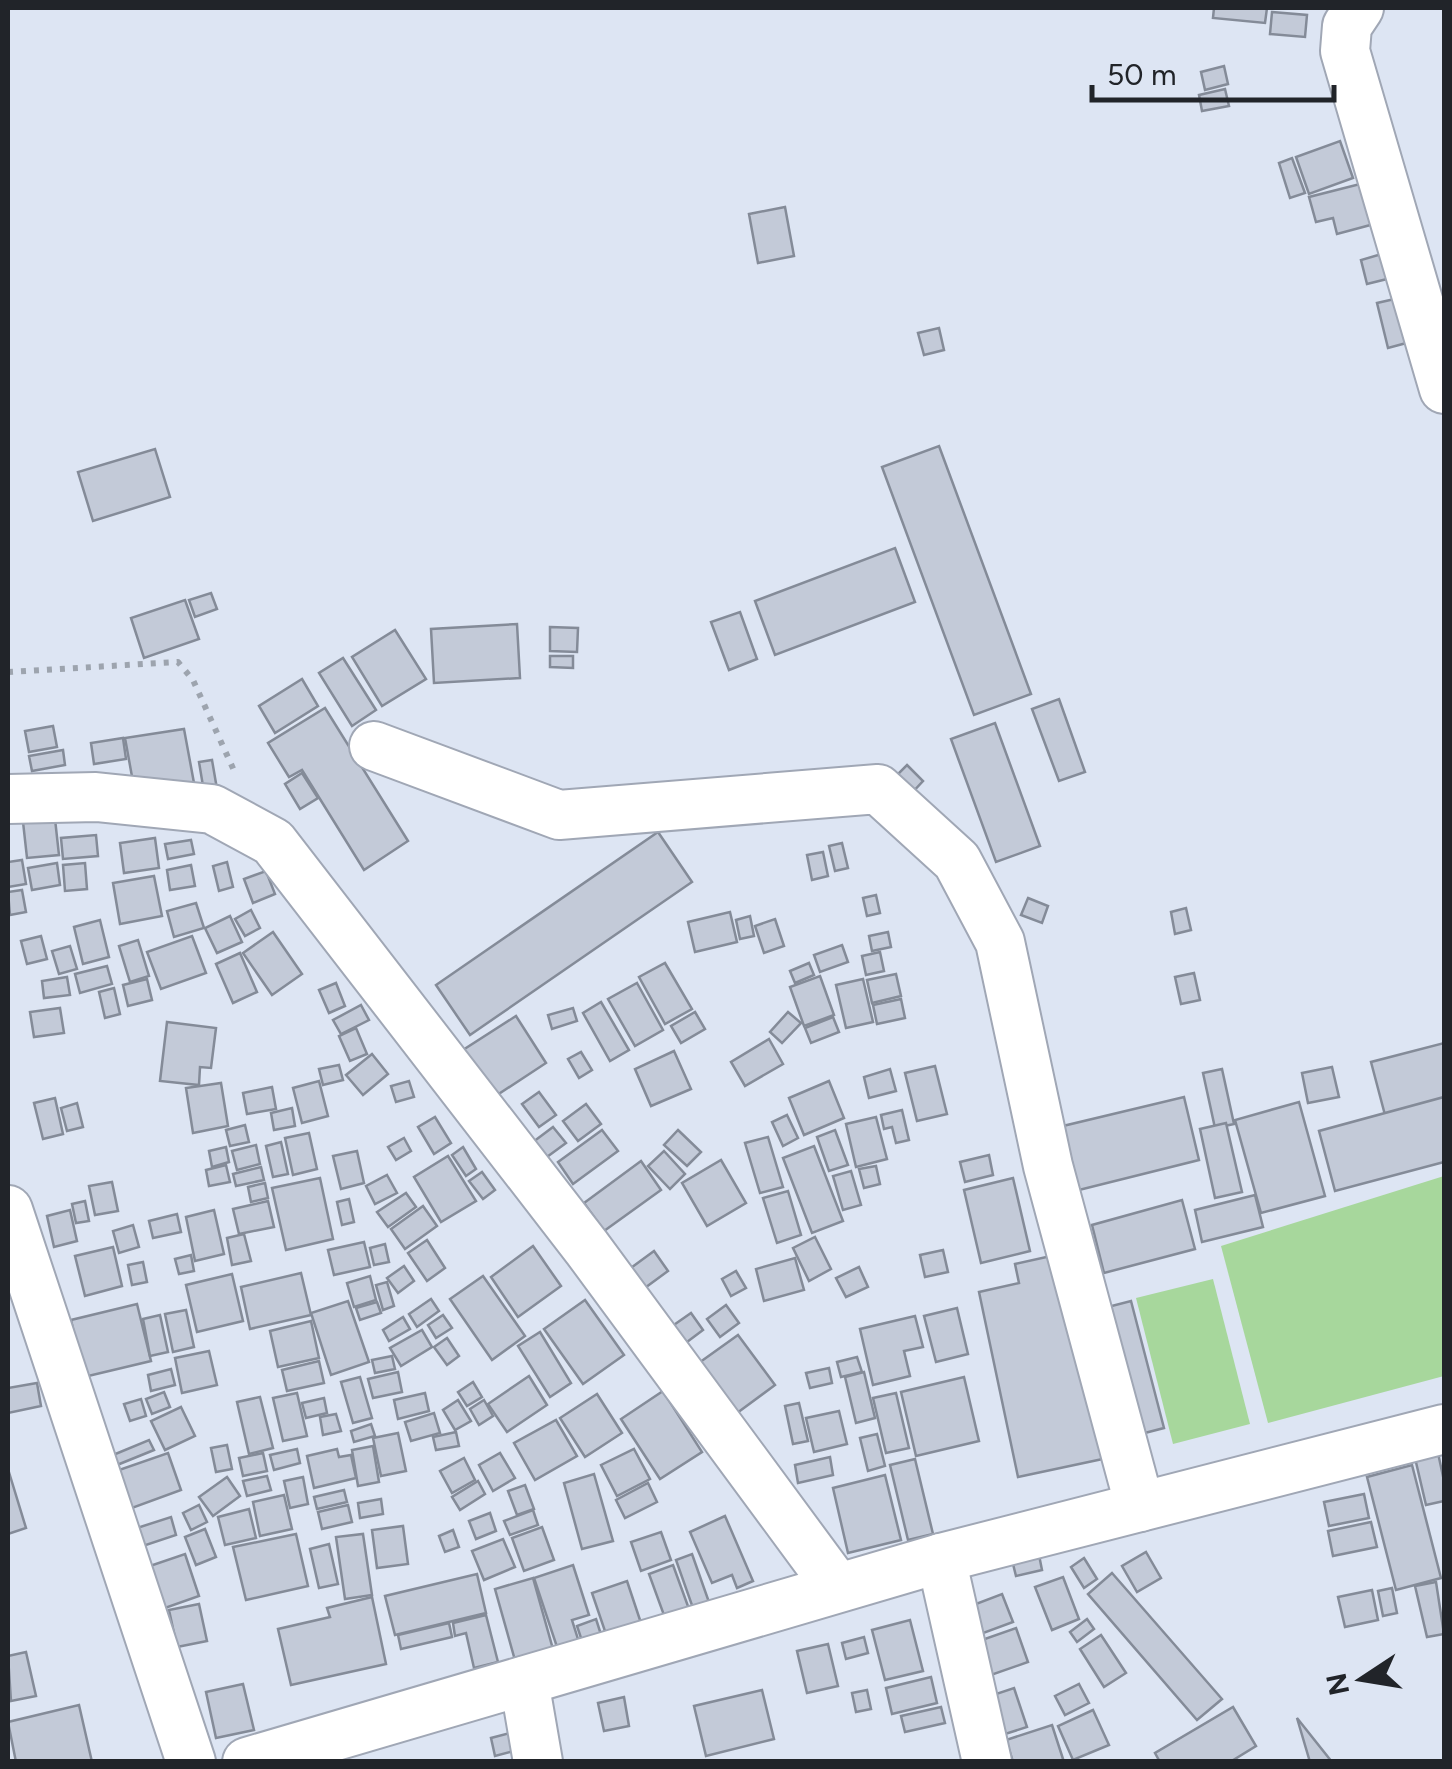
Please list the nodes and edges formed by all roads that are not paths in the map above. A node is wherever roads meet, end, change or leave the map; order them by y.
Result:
1 (1349, 14) edge
2 (1444, 390) edge
3 (374, 746) dead end
4 (8, 800) edge
5 (8, 1210) edge
6 (1444, 1429) edge
7 (1140, 1507) junction
8 (941, 1558) junction
9 (837, 1588) junction
10 (524, 1680) junction
11 (190, 1762) edge
12 (247, 1762) edge
13 (538, 1762) edge
14 (987, 1762) edge

1 - 2 street
3 - 7 street
4 - 9 street
5 - 11 street
6 - 7 street
7 - 8 street
8 - 9 street
8 - 14 street
9 - 10 street
10 - 12 street
10 - 13 street

